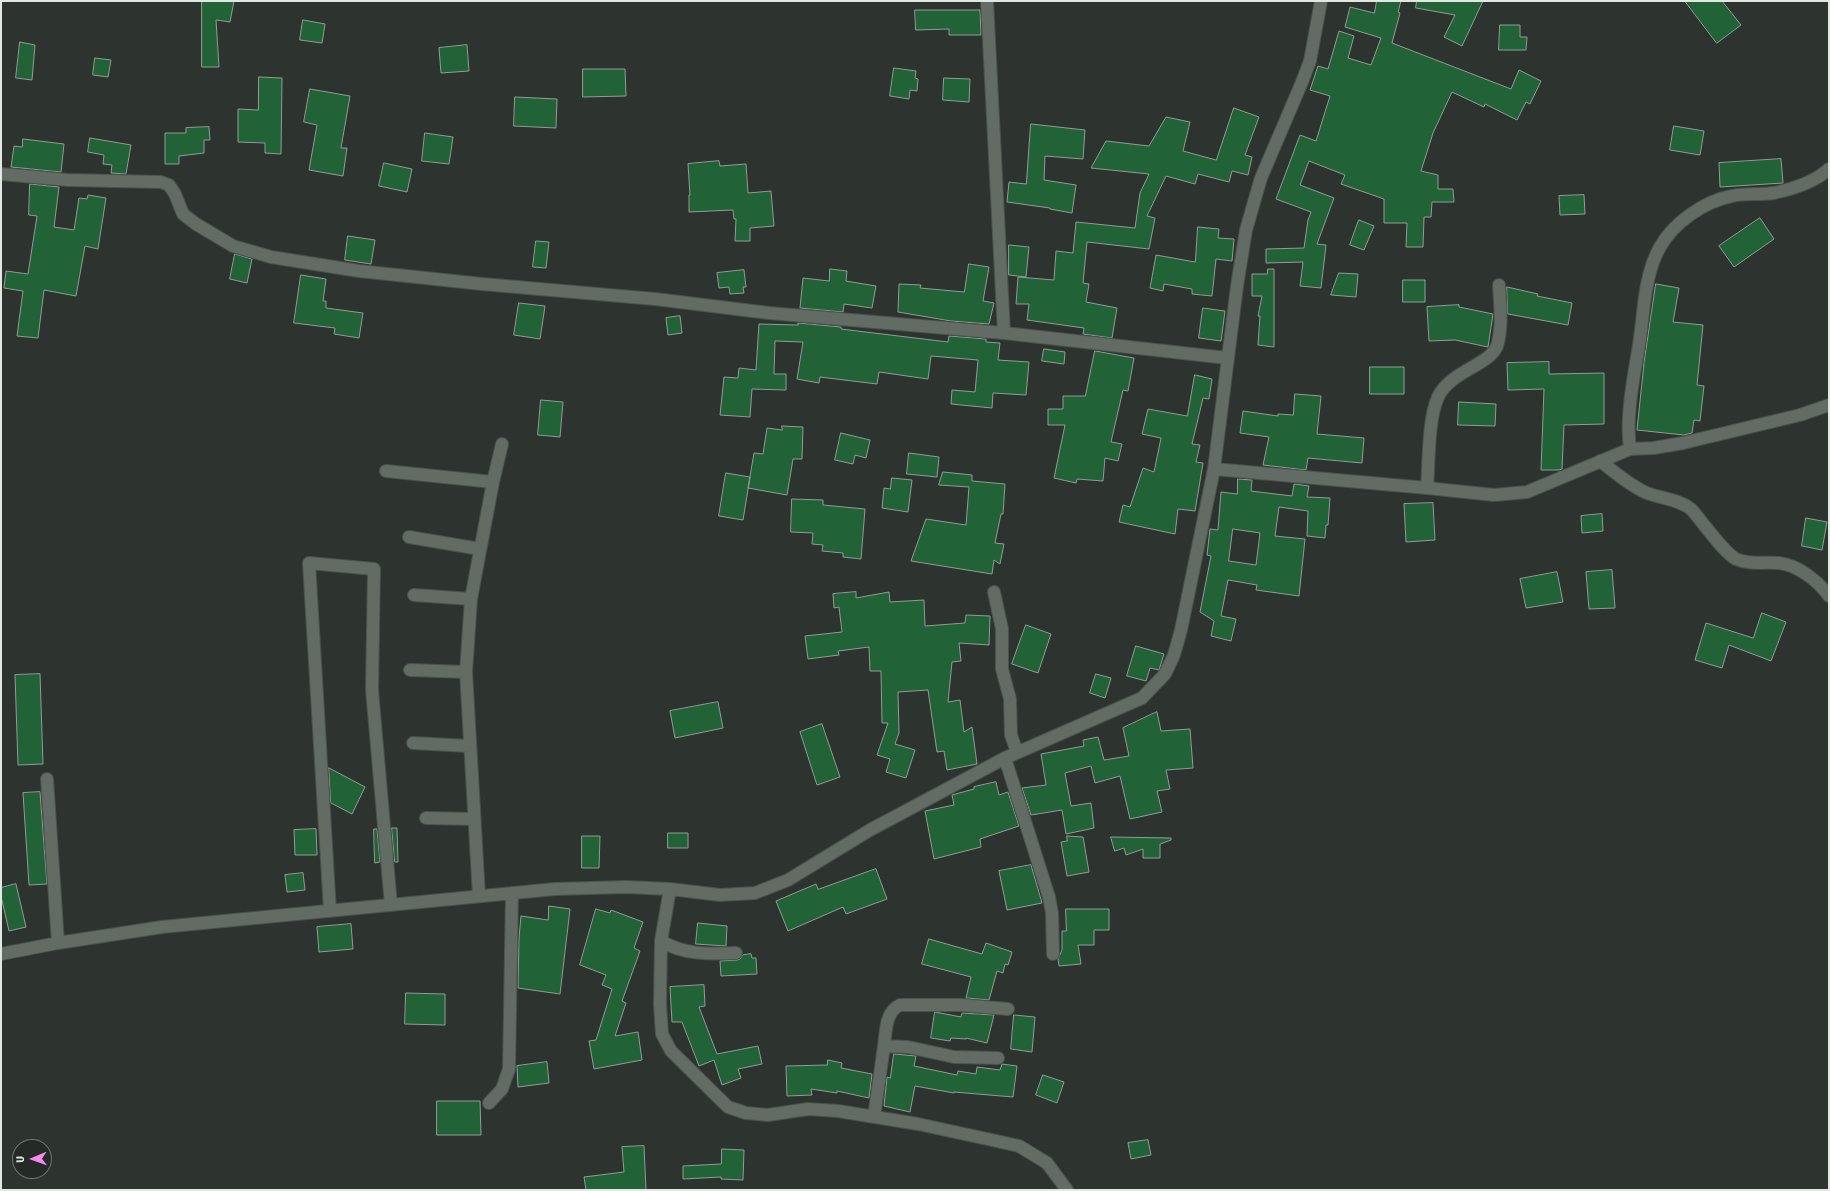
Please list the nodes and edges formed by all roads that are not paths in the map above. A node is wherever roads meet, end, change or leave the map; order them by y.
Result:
1 (987, 1) edge
2 (1321, 1) edge
3 (1829, 169) edge
4 (1, 174) edge
5 (1499, 285) dead end
6 (1004, 333) junction
7 (1227, 358) junction
8 (1828, 407) edge
9 (502, 444) dead end
10 (1630, 449) junction
11 (1600, 461) junction
12 (1214, 469) junction
13 (386, 471) dead end
14 (493, 482) junction
15 (1427, 488) junction
16 (409, 537) dead end
17 (480, 549) junction
18 (994, 592) dead end
19 (414, 595) dead end
20 (1829, 596) edge
21 (471, 599) junction
22 (410, 670) dead end
23 (466, 672) junction
24 (413, 743) dead end
25 (469, 746) junction
26 (1017, 752) junction
27 (1005, 758) junction
28 (47, 779) dead end
29 (426, 818) dead end
30 (474, 819) junction
31 (670, 889) junction
32 (512, 893) junction
33 (478, 896) junction
34 (391, 905) junction
35 (330, 911) junction
36 (661, 941) junction
37 (58, 943) junction
38 (736, 953) dead end
39 (1, 954) edge
40 (1053, 954) dead end
41 (1008, 1008) dead end
42 (884, 1046) junction
43 (998, 1058) dead end
44 (489, 1103) dead end
45 (874, 1117) junction
46 (1067, 1190) edge

1 - 6 street
2 - 7 street
3 - 10 street
4 - 6 street
5 - 15 street
6 - 7 street
7 - 12 street
8 - 10 street
9 - 14 street
10 - 11 street
11 - 15 street
11 - 20 street
12 - 15 street
12 - 26 street
13 - 14 street
14 - 17 street
16 - 17 street
17 - 21 street
18 - 26 street
19 - 21 street
21 - 23 street
22 - 23 street
23 - 25 street
24 - 25 street
25 - 30 street
26 - 27 street
27 - 31 street
27 - 40 street
28 - 37 street
29 - 30 street
30 - 33 street
31 - 32 street
31 - 36 street
32 - 33 street
32 - 44 street
33 - 34 street
34 - 35 street
34 - 35 street
35 - 37 street
36 - 38 street
36 - 45 street
37 - 39 street
41 - 42 street
42 - 43 street
42 - 45 street
45 - 46 street

